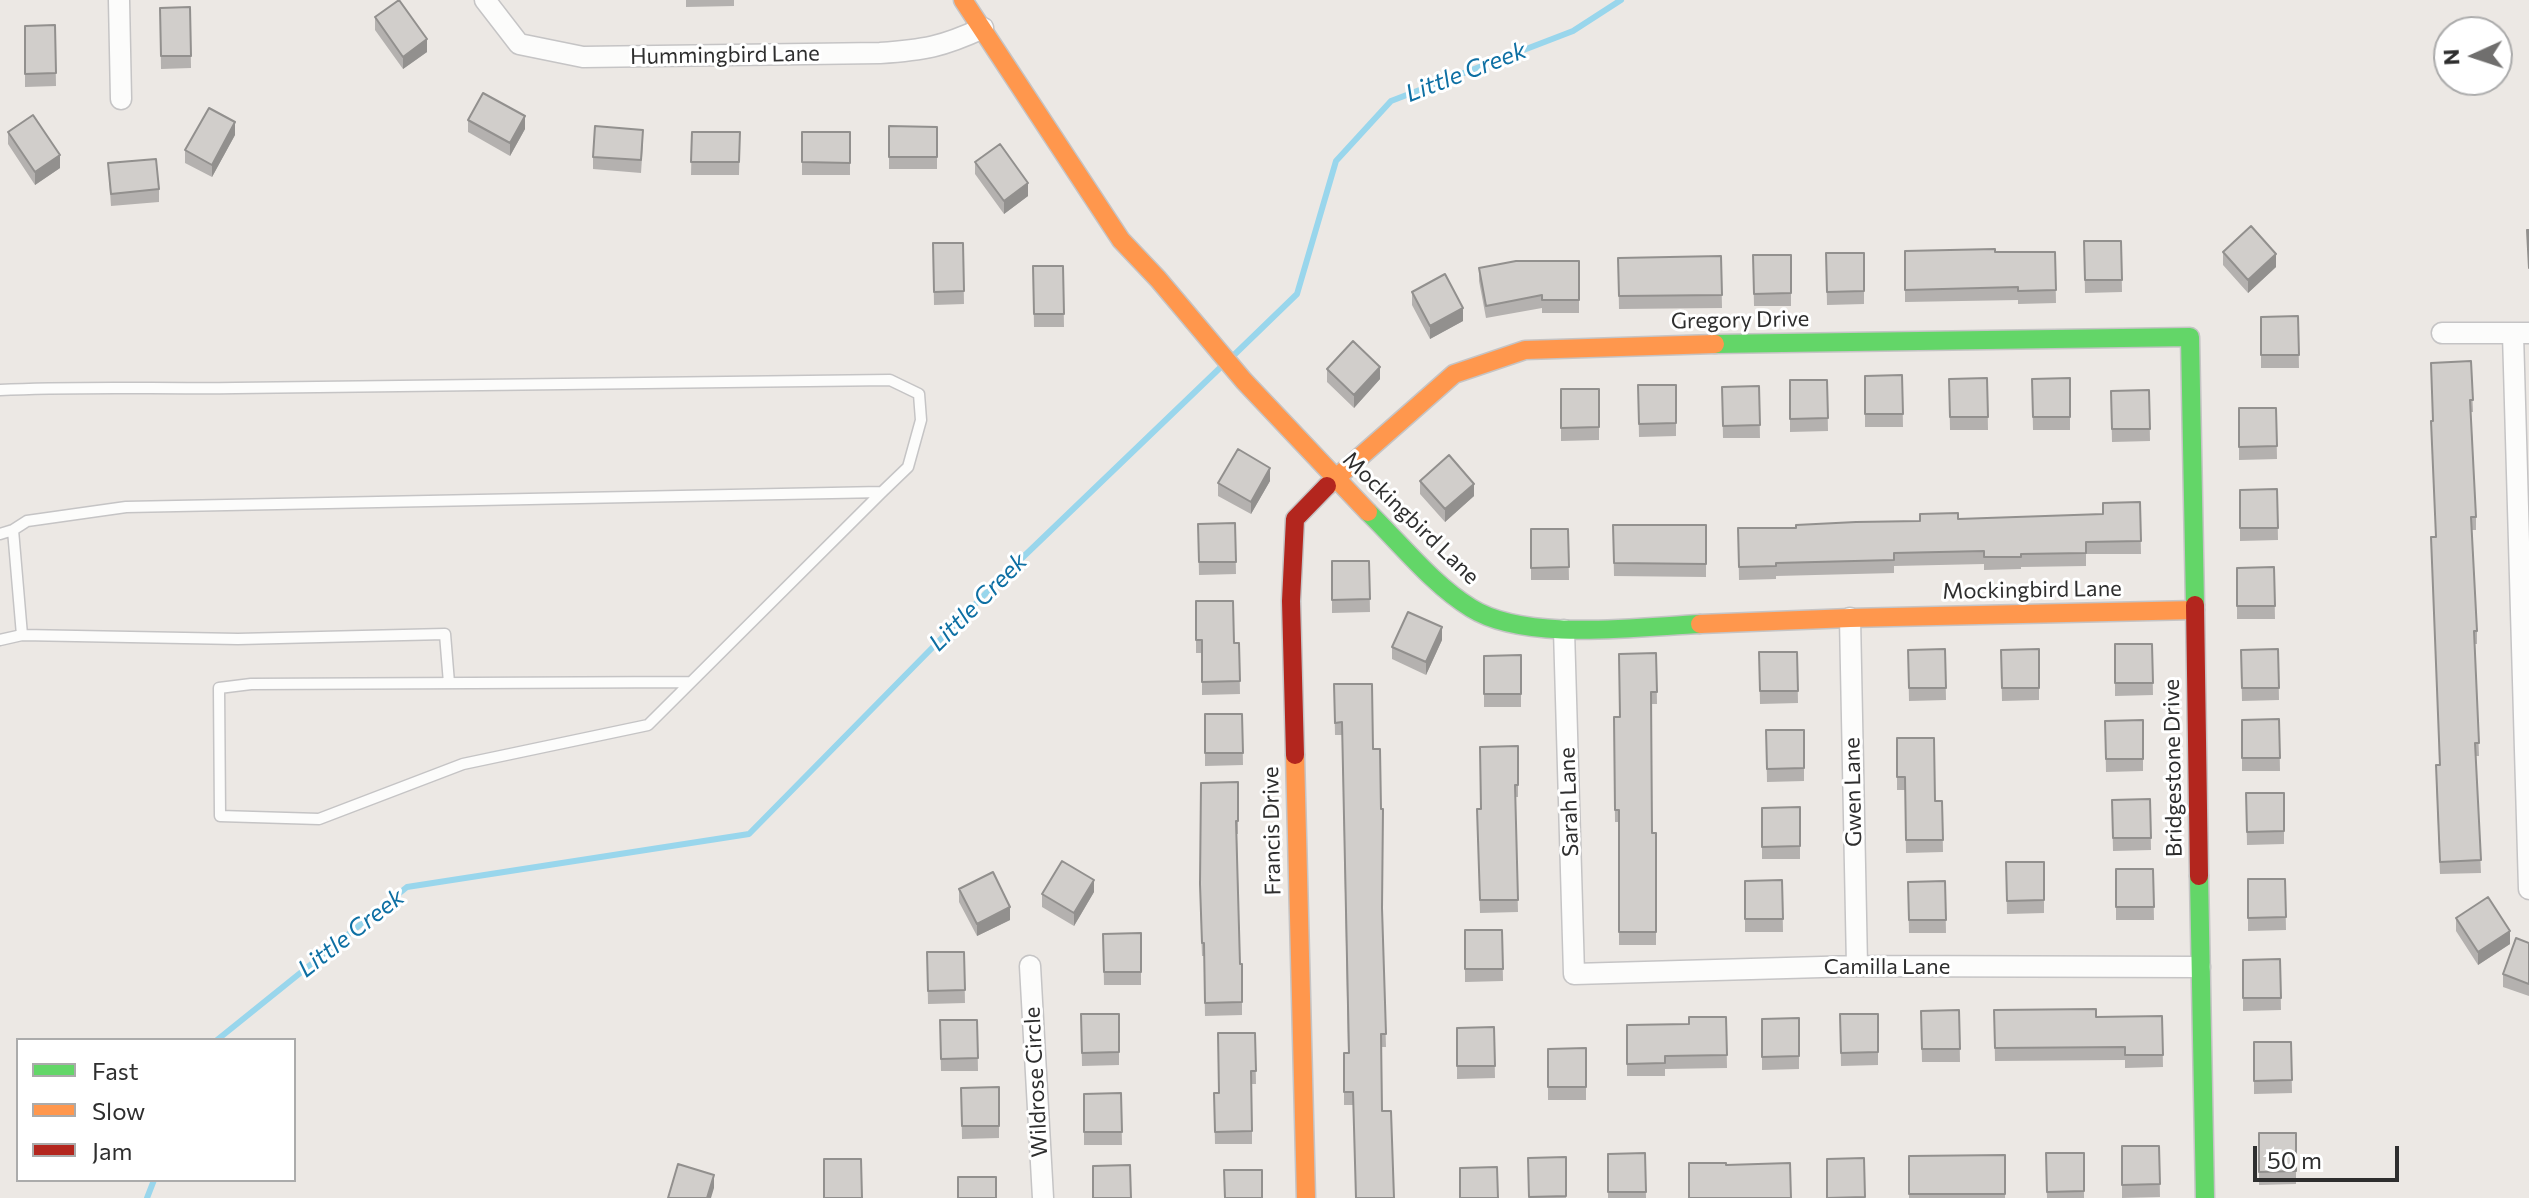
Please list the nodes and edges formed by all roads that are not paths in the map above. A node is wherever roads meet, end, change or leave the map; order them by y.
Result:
1 (119, 0) edge
2 (485, 0) edge
3 (963, 0) edge
4 (983, 28) junction
5 (121, 99) dead end
6 (2442, 333) dead end
7 (2521, 334) edge
8 (2190, 337) joint
9 (0, 390) edge
10 (1334, 478) junction
11 (882, 492) junction
12 (13, 530) junction
13 (0, 534) edge
14 (2195, 610) junction
15 (1850, 618) junction
16 (2525, 628) edge
17 (1564, 630) junction
18 (22, 635) junction
19 (0, 640) edge
20 (691, 682) junction
21 (449, 683) junction
22 (2529, 889) edge
23 (1030, 966) dead end
24 (1857, 966) junction
25 (2200, 967) junction
26 (1574, 974) joint
27 (1043, 1198) edge
28 (1306, 1198) edge
29 (2205, 1198) edge

1 - 5 street
2 - 4 street, Hummingbird Lane
3 - 4 street, Mockingbird Lane
4 - 10 street, Mockingbird Lane
6 - 7 street
7 - 16 street
8 - 10 street, Gregory Drive
8 - 14 street, Bridgestone Drive
9 - 11 lane
10 - 17 street, Mockingbird Lane
10 - 28 street, Francis Drive
11 - 12 lane
11 - 20 lane
12 - 13 lane
12 - 18 lane
14 - 15 street, Mockingbird Lane
14 - 25 street, Bridgestone Drive
15 - 17 street, Mockingbird Lane
15 - 24 street, Gwen Lane
16 - 22 street
17 - 26 street, Sarah Lane
18 - 19 lane
18 - 21 lane
20 - 21 lane
20 - 21 lane
23 - 27 street, Wildrose Circle
24 - 25 street, Camilla Lane
24 - 26 street, Camilla Lane
25 - 29 street, Bridgestone Drive

